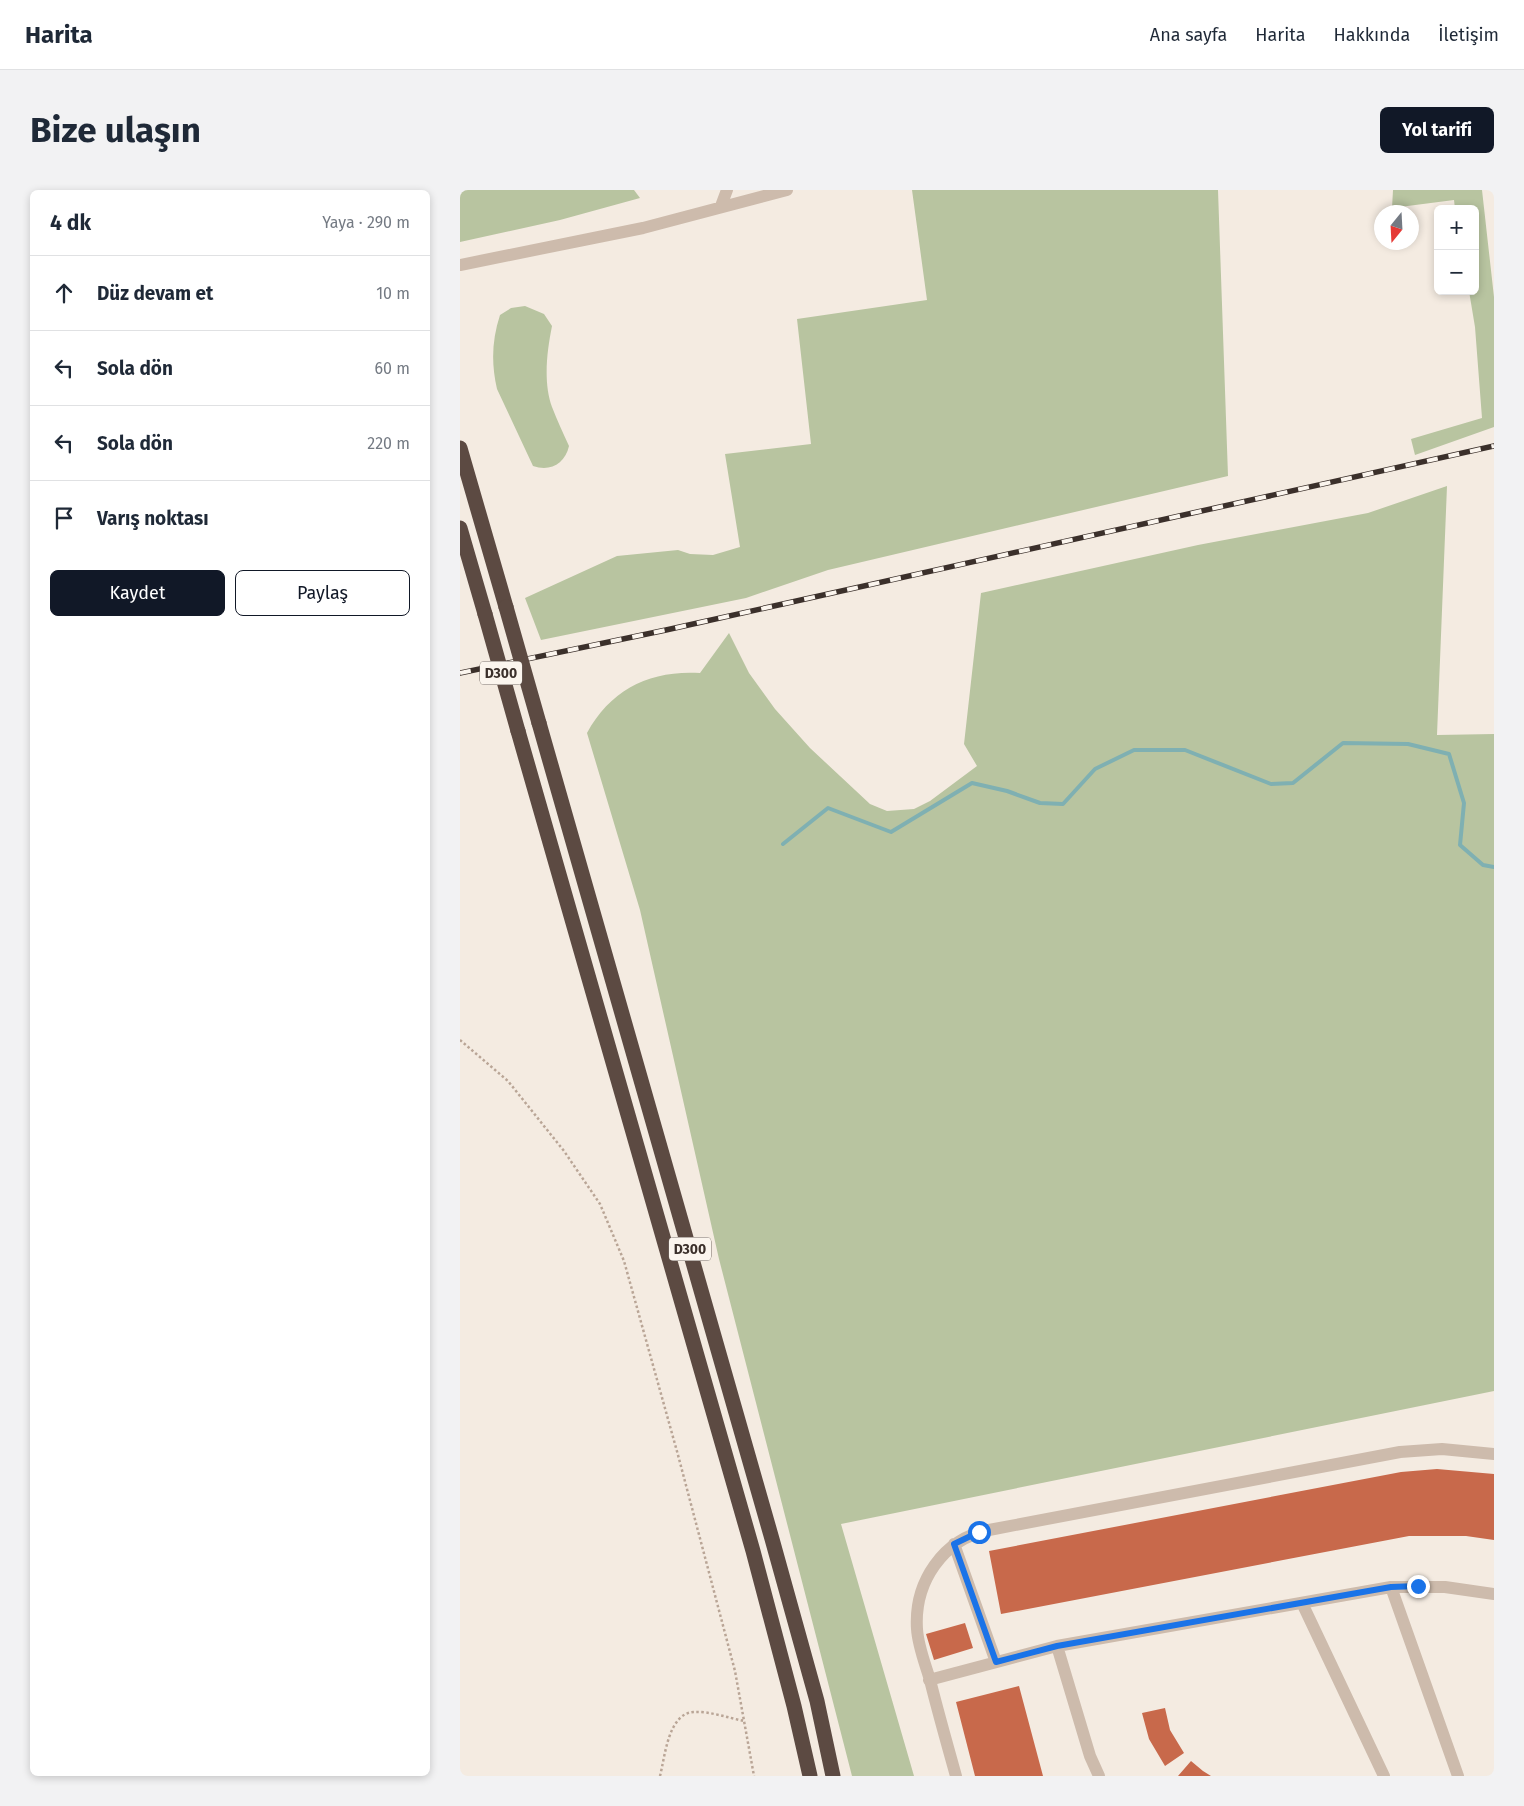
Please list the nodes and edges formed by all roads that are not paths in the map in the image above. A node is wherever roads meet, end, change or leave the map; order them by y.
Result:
1 (727, 190) edge
2 (786, 190) edge
3 (721, 206) junction
4 (461, 265) edge
5 (460, 448) edge
6 (460, 528) edge
7 (1494, 1454) edge
8 (954, 1544) junction
9 (1391, 1587) junction
10 (1494, 1594) edge
11 (1302, 1603) junction
12 (1057, 1646) junction
13 (996, 1662) junction
14 (929, 1680) junction
15 (810, 1776) edge
16 (833, 1776) edge
17 (956, 1776) edge
18 (1099, 1776) edge
19 (1384, 1776) edge
20 (1458, 1776) edge

1 - 3 street
2 - 3 street
3 - 4 street
5 - 16 highway, D300, bridge
6 - 15 highway, D300, bridge
7 - 8 street
8 - 13 street
8 - 14 street
9 - 10 street
9 - 11 street
9 - 20 street
11 - 12 street
11 - 19 street
12 - 13 street
12 - 18 street
13 - 14 street
14 - 17 street

